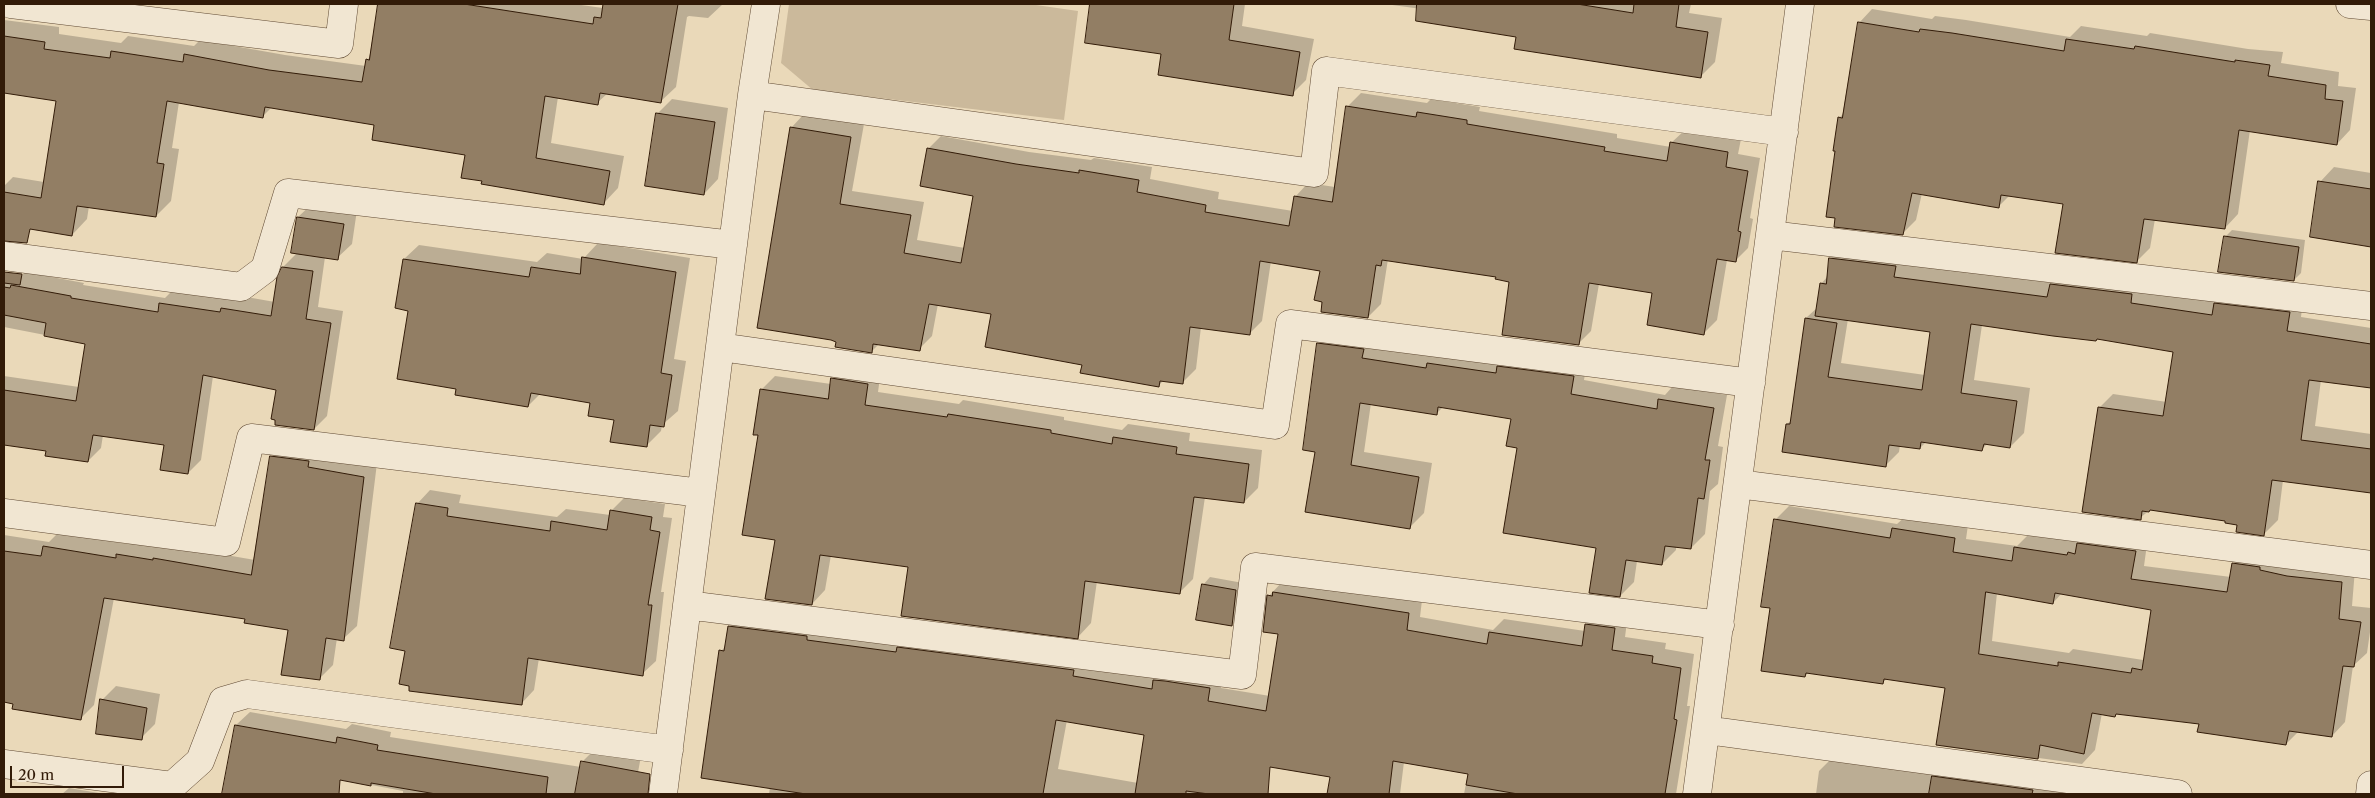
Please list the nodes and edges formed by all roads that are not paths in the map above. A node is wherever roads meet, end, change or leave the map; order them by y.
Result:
1 (10, 4) edge
2 (344, 4) edge
3 (766, 4) edge
4 (1800, 4) edge
5 (2350, 4) edge
6 (2371, 6) edge
7 (752, 95) junction
8 (1784, 132) junction
9 (1770, 235) junction
10 (733, 245) junction
11 (4, 256) edge
12 (2371, 306) edge
13 (720, 347) junction
14 (1751, 382) junction
15 (1738, 484) junction
16 (702, 493) junction
17 (4, 513) edge
18 (2371, 565) edge
19 (687, 605) junction
20 (1720, 625) junction
21 (1706, 730) junction
22 (669, 750) junction
23 (4, 764) edge
24 (2371, 785) edge
25 (663, 794) edge
26 (1697, 794) edge
27 (2178, 794) edge
28 (2370, 794) edge

1 - 2 street
3 - 7 street
4 - 8 street
5 - 6 street
7 - 8 street
7 - 10 street
8 - 9 street
9 - 12 street
9 - 14 street
10 - 11 street
10 - 13 street
13 - 14 street
13 - 16 street
14 - 15 street
15 - 18 street
15 - 20 street
16 - 17 street
16 - 19 street
19 - 20 street
19 - 22 street
20 - 21 street
21 - 26 street
21 - 27 street
22 - 23 street
22 - 25 street
24 - 28 street

